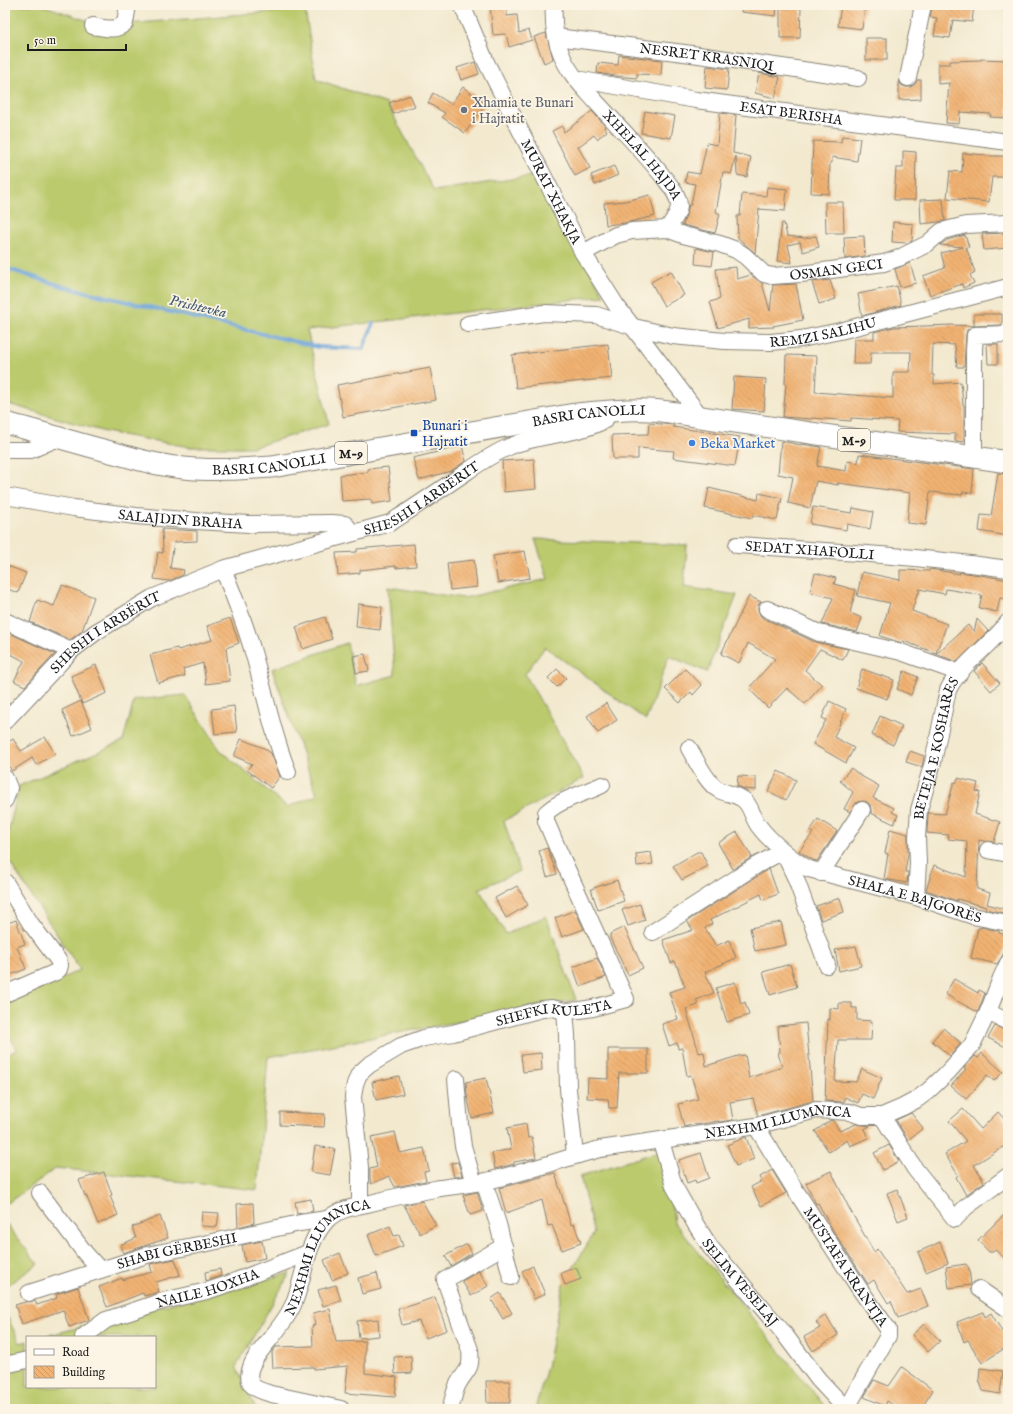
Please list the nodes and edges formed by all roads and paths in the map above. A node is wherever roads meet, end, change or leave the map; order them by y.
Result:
1 (128, 5) edge
2 (462, 5) edge
3 (554, 5) edge
4 (923, 5) edge
5 (93, 26) dead end
6 (556, 36) junction
7 (858, 78) dead end
8 (908, 78) dead end
9 (576, 79) junction
10 (1008, 142) edge
11 (1008, 223) edge
12 (667, 229) junction
13 (584, 253) junction
14 (1008, 287) edge
15 (468, 324) dead end
16 (634, 327) junction
17 (1008, 334) edge
18 (607, 410) junction
19 (701, 417) junction
20 (5, 423) edge
21 (58, 438) junction
22 (5, 450) edge
23 (974, 457) junction
24 (1008, 462) edge
25 (5, 496) edge
26 (354, 533) junction
27 (738, 545) dead end
28 (223, 568) junction
29 (1008, 569) edge
30 (767, 609) dead end
31 (5, 621) edge
32 (1008, 622) edge
33 (71, 651) junction
34 (960, 673) junction
35 (5, 721) edge
36 (688, 748) dead end
37 (288, 772) dead end
38 (5, 778) edge
39 (602, 785) dead end
40 (5, 800) edge
41 (862, 810) dead end
42 (783, 850) junction
43 (988, 850) dead end
44 (1008, 854) edge
45 (821, 873) junction
46 (5, 882) edge
47 (916, 897) junction
48 (10, 898) edge
49 (1008, 923) edge
50 (653, 932) dead end
51 (1008, 963) edge
52 (827, 965) dead end
53 (5, 994) edge
54 (565, 1011) junction
55 (988, 1012) junction
56 (1008, 1022) edge
57 (456, 1079) dead end
58 (882, 1116) junction
59 (756, 1126) junction
60 (661, 1141) junction
61 (575, 1155) junction
62 (1008, 1176) edge
63 (479, 1182) junction
64 (40, 1193) dead end
65 (360, 1205) junction
66 (327, 1219) junction
67 (504, 1246) junction
68 (308, 1253) junction
69 (100, 1270) junction
70 (511, 1277) dead end
71 (979, 1289) dead end
72 (29, 1293) dead end
73 (1008, 1309) edge
74 (84, 1336) edge
75 (26, 1360) edge
76 (5, 1365) edge
77 (341, 1409) edge
78 (450, 1409) edge
79 (846, 1409) edge

1 - 5 street
2 - 13 street, MURAT XHAKJA
3 - 6 street, XHELAL HAJDA
4 - 8 street
6 - 7 street, NESRET KRASNIQI
6 - 9 street, XHELAL HAJDA
9 - 10 street, ESAT BERISHA
9 - 12 street, XHELAL HAJDA
11 - 12 street, OSMAN GECI
12 - 13 street
13 - 16 street, MURAT XHAKJA
14 - 16 street, REMZI SALIHU
15 - 16 street
16 - 19 street, MURAT XHAKJA
17 - 23 street
18 - 19 main road, BASRI CANOLLI / M-9
18 - 21 main road, BASRI CANOLLI / M-9
18 - 26 street, SHESHI I ARBËRIT
19 - 23 main road, M-9
20 - 21 main road, BASRI CANOLLI / M-9
21 - 22 street
23 - 24 main road, M-9
25 - 26 street, SALAJDIN BRAHA
26 - 28 street, SHESHI I ARBËRIT
27 - 29 street, SEDAT XHAFOLLI
28 - 33 street, SHESHI I ARBËRIT
28 - 37 street
30 - 34 street
31 - 33 street
32 - 34 street, BETEJA E KOSHARES
33 - 35 street, SHESHI I ARBËRIT
34 - 47 street, BETEJA E KOSHARES
36 - 42 street, SHALA E BAJGORËS
38 - 40 street
39 - 54 street, SHEFKI KULETA
41 - 45 street
42 - 45 street, SHALA E BAJGORËS
42 - 50 street
42 - 52 street, SHALA E BAJGORËS
43 - 44 street
45 - 47 street, SHALA E BAJGORËS
46 - 48 street
47 - 49 street, SHALA E BAJGORËS
48 - 53 street
51 - 55 street, NEXHMI LLUMNICA
54 - 61 street
54 - 65 street, SHEFKI KULETA
55 - 56 street
55 - 58 street, NEXHMI LLUMNICA
57 - 63 street
58 - 59 street, NEXHMI LLUMNICA
58 - 62 street
59 - 60 street, NEXHMI LLUMNICA
59 - 79 street, MUSTAFA KRANTJA
60 - 61 street, NEXHMI LLUMNICA
60 - 79 street, SELIM VESELAJ
61 - 63 street, NEXHMI LLUMNICA
63 - 65 street, NEXHMI LLUMNICA
63 - 67 street
64 - 69 street
65 - 66 street, NEXHMI LLUMNICA
66 - 68 street, NEXHMI LLUMNICA
66 - 69 street, SHABI GËRBESHI
67 - 70 street
67 - 78 street
68 - 74 street, NAILE HOXHA
68 - 77 street, NEXHMI LLUMNICA
69 - 72 street, SHABI GËRBESHI
71 - 73 street
75 - 76 street

